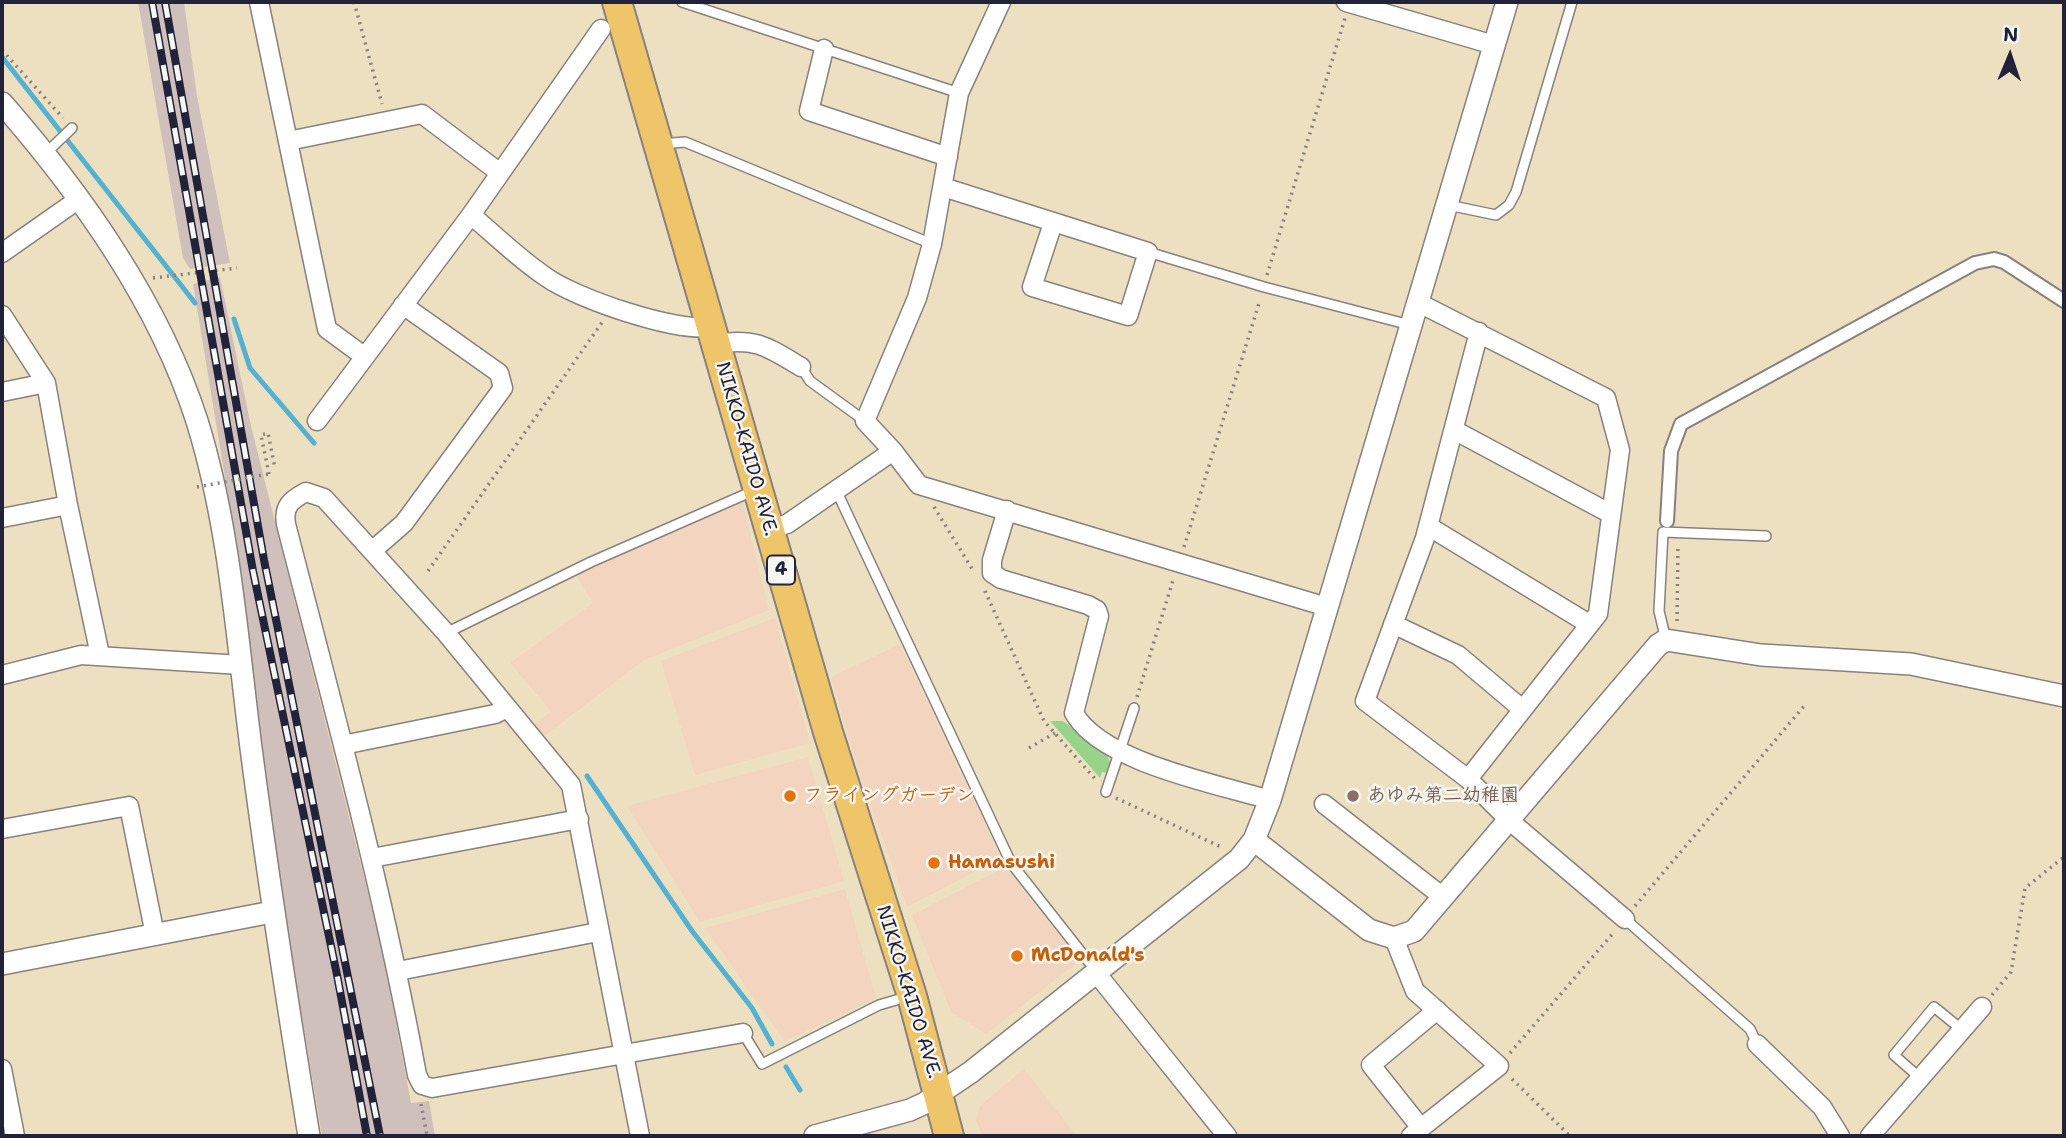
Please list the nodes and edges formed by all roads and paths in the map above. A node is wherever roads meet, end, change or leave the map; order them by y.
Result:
1 (259, 2) edge
2 (354, 2) edge
3 (617, 2) edge
4 (682, 2) edge
5 (1001, 2) edge
6 (1348, 2) edge
7 (1507, 2) edge
8 (1572, 2) edge
9 (601, 29) dead end
10 (1494, 46) junction
11 (824, 49) junction
12 (2, 50) edge
13 (959, 93) junction
14 (2, 103) edge
15 (386, 121) junction
16 (71, 130) joint
17 (288, 141) junction
18 (656, 145) junction
19 (53, 146) junction
20 (948, 157) junction
21 (500, 173) junction
22 (943, 187) junction
23 (79, 199) junction
24 (1448, 205) junction
25 (471, 215) junction
26 (1053, 223) junction
27 (932, 244) junction
28 (1148, 252) junction
29 (2, 253) edge
30 (237, 268) dead end
31 (148, 279) dead end
32 (1264, 287) junction
33 (2064, 301) edge
34 (1419, 303) junction
35 (403, 305) junction
36 (612, 308) junction
37 (2, 315) edge
38 (1412, 326) junction
39 (1479, 332) junction
40 (713, 335) junction
41 (365, 357) junction
42 (801, 367) joint
43 (46, 383) junction
44 (2, 392) edge
45 (317, 421) dead end
46 (865, 421) junction
47 (1454, 430) junction
48 (893, 451) junction
49 (275, 468) dead end
50 (919, 485) junction
51 (197, 487) dead end
52 (758, 489) junction
53 (837, 492) junction
54 (68, 506) junction
55 (1007, 510) junction
56 (1611, 514) junction
57 (2, 518) edge
58 (1667, 522) dead end
59 (1428, 526) junction
60 (769, 529) junction
61 (1766, 536) dead end
62 (372, 551) junction
63 (1180, 562) junction
64 (428, 571) dead end
65 (978, 579) dead end
66 (984, 588) dead end
67 (1327, 607) junction
68 (1393, 624) junction
69 (1589, 624) junction
70 (446, 633) junction
71 (1666, 640) junction
72 (100, 655) junction
73 (241, 665) junction
74 (2, 675) edge
75 (2064, 696) edge
76 (1805, 705) dead end
77 (507, 708) junction
78 (1134, 708) joint
79 (1522, 709) junction
80 (1055, 733) junction
81 (343, 745) junction
82 (1029, 748) dead end
83 (1120, 754) junction
84 (1468, 779) junction
85 (1106, 792) junction
86 (1270, 800) junction
87 (1324, 804) dead end
88 (579, 819) junction
89 (1510, 821) junction
90 (2, 829) edge
91 (1254, 840) junction
92 (2064, 857) edge
93 (372, 858) junction
94 (1239, 859) junction
95 (1443, 897) junction
96 (272, 912) junction
97 (1625, 919) junction
98 (598, 932) junction
99 (156, 935) junction
100 (1394, 938) junction
101 (2, 964) edge
102 (398, 971) junction
103 (1097, 974) junction
104 (912, 996) junction
105 (1982, 1007) joint
106 (1437, 1010) junction
107 (1961, 1029) junction
108 (743, 1033) joint
109 (1757, 1044) joint
110 (623, 1055) junction
111 (1499, 1066) junction
112 (2, 1069) edge
113 (1920, 1078) junction
114 (938, 1094) junction
115 (421, 1102) dead end
116 (10, 1131) edge
117 (1416, 1132) edge
118 (309, 1136) edge
119 (427, 1136) edge
120 (640, 1136) edge
121 (815, 1136) edge
122 (949, 1136) edge
123 (1227, 1136) edge
124 (1570, 1136) edge
125 (1839, 1136) edge
126 (1870, 1136) edge

1 - 17 street
2 - 15 path
3 - 18 highway, NIKKO-KAIDO AVE. / 4
4 - 11 lane
5 - 13 street
6 - 10 street
6 - 32 path
7 - 10 street
8 - 24 lane
9 - 21 street
10 - 24 street
11 - 13 lane
11 - 20 street
12 - 16 path
13 - 20 street
14 - 19 street
15 - 17 street
15 - 21 street
16 - 19 lane
17 - 41 street
18 - 27 lane
18 - 40 highway, NIKKO-KAIDO AVE. / 4
19 - 23 street
20 - 22 street
21 - 25 street
22 - 26 street
22 - 27 street
23 - 29 street
23 - 73 street
24 - 34 street
25 - 35 street
25 - 36 street
26 - 28 street
26 - 28 street
27 - 46 street
28 - 32 lane
30 - 31 path
32 - 38 lane
32 - 63 path
33 - 58 street
34 - 38 street
34 - 39 street
35 - 41 street
35 - 62 street
36 - 40 street
36 - 64 path
37 - 43 street
38 - 67 street
39 - 47 street
39 - 56 street
40 - 42 street
40 - 52 highway, NIKKO-KAIDO AVE. / 4
41 - 45 street
42 - 46 lane
43 - 44 street
43 - 54 street
46 - 48 street
47 - 56 street
47 - 59 street
48 - 50 street
48 - 53 street
49 - 51 path, bridge
50 - 55 street
50 - 65 path
52 - 60 highway, NIKKO-KAIDO AVE. / 4
52 - 70 lane
53 - 60 street
53 - 103 lane
54 - 57 street
54 - 72 street
55 - 63 street
55 - 83 street
56 - 69 street
59 - 68 street
59 - 69 street
60 - 104 highway, NIKKO-KAIDO AVE. / 4
61 - 71 lane
62 - 70 street
62 - 81 street
63 - 67 street
63 - 78 path
66 - 80 path
67 - 86 street
68 - 79 street
68 - 84 street
69 - 79 street
70 - 77 street
71 - 75 street
71 - 89 street
72 - 73 street
72 - 74 street
73 - 96 street
76 - 97 path
77 - 81 street
77 - 88 street
78 - 83 lane
79 - 84 street
80 - 82 path
80 - 85 path
81 - 93 street
83 - 85 lane
83 - 86 street
84 - 89 street
85 - 94 path
86 - 91 street
87 - 95 street
88 - 93 street
88 - 98 street
89 - 95 street
89 - 97 street
90 - 99 street
91 - 94 street
91 - 100 street
92 - 105 path
93 - 102 street
94 - 103 street
95 - 100 street
96 - 99 street
96 - 118 street
97 - 109 lane
97 - 111 path
98 - 102 street
98 - 110 street
99 - 101 street
100 - 106 street
102 - 110 street
103 - 114 street
103 - 123 street
104 - 108 lane
104 - 114 highway, NIKKO-KAIDO AVE. / 4
105 - 107 street
106 - 111 street
106 - 117 street
107 - 113 street
107 - 113 lane
108 - 110 street
109 - 125 street
110 - 120 street
111 - 117 street
111 - 124 path
112 - 116 street
113 - 126 street
114 - 121 street
114 - 122 highway, NIKKO-KAIDO AVE. / 4
115 - 119 path

